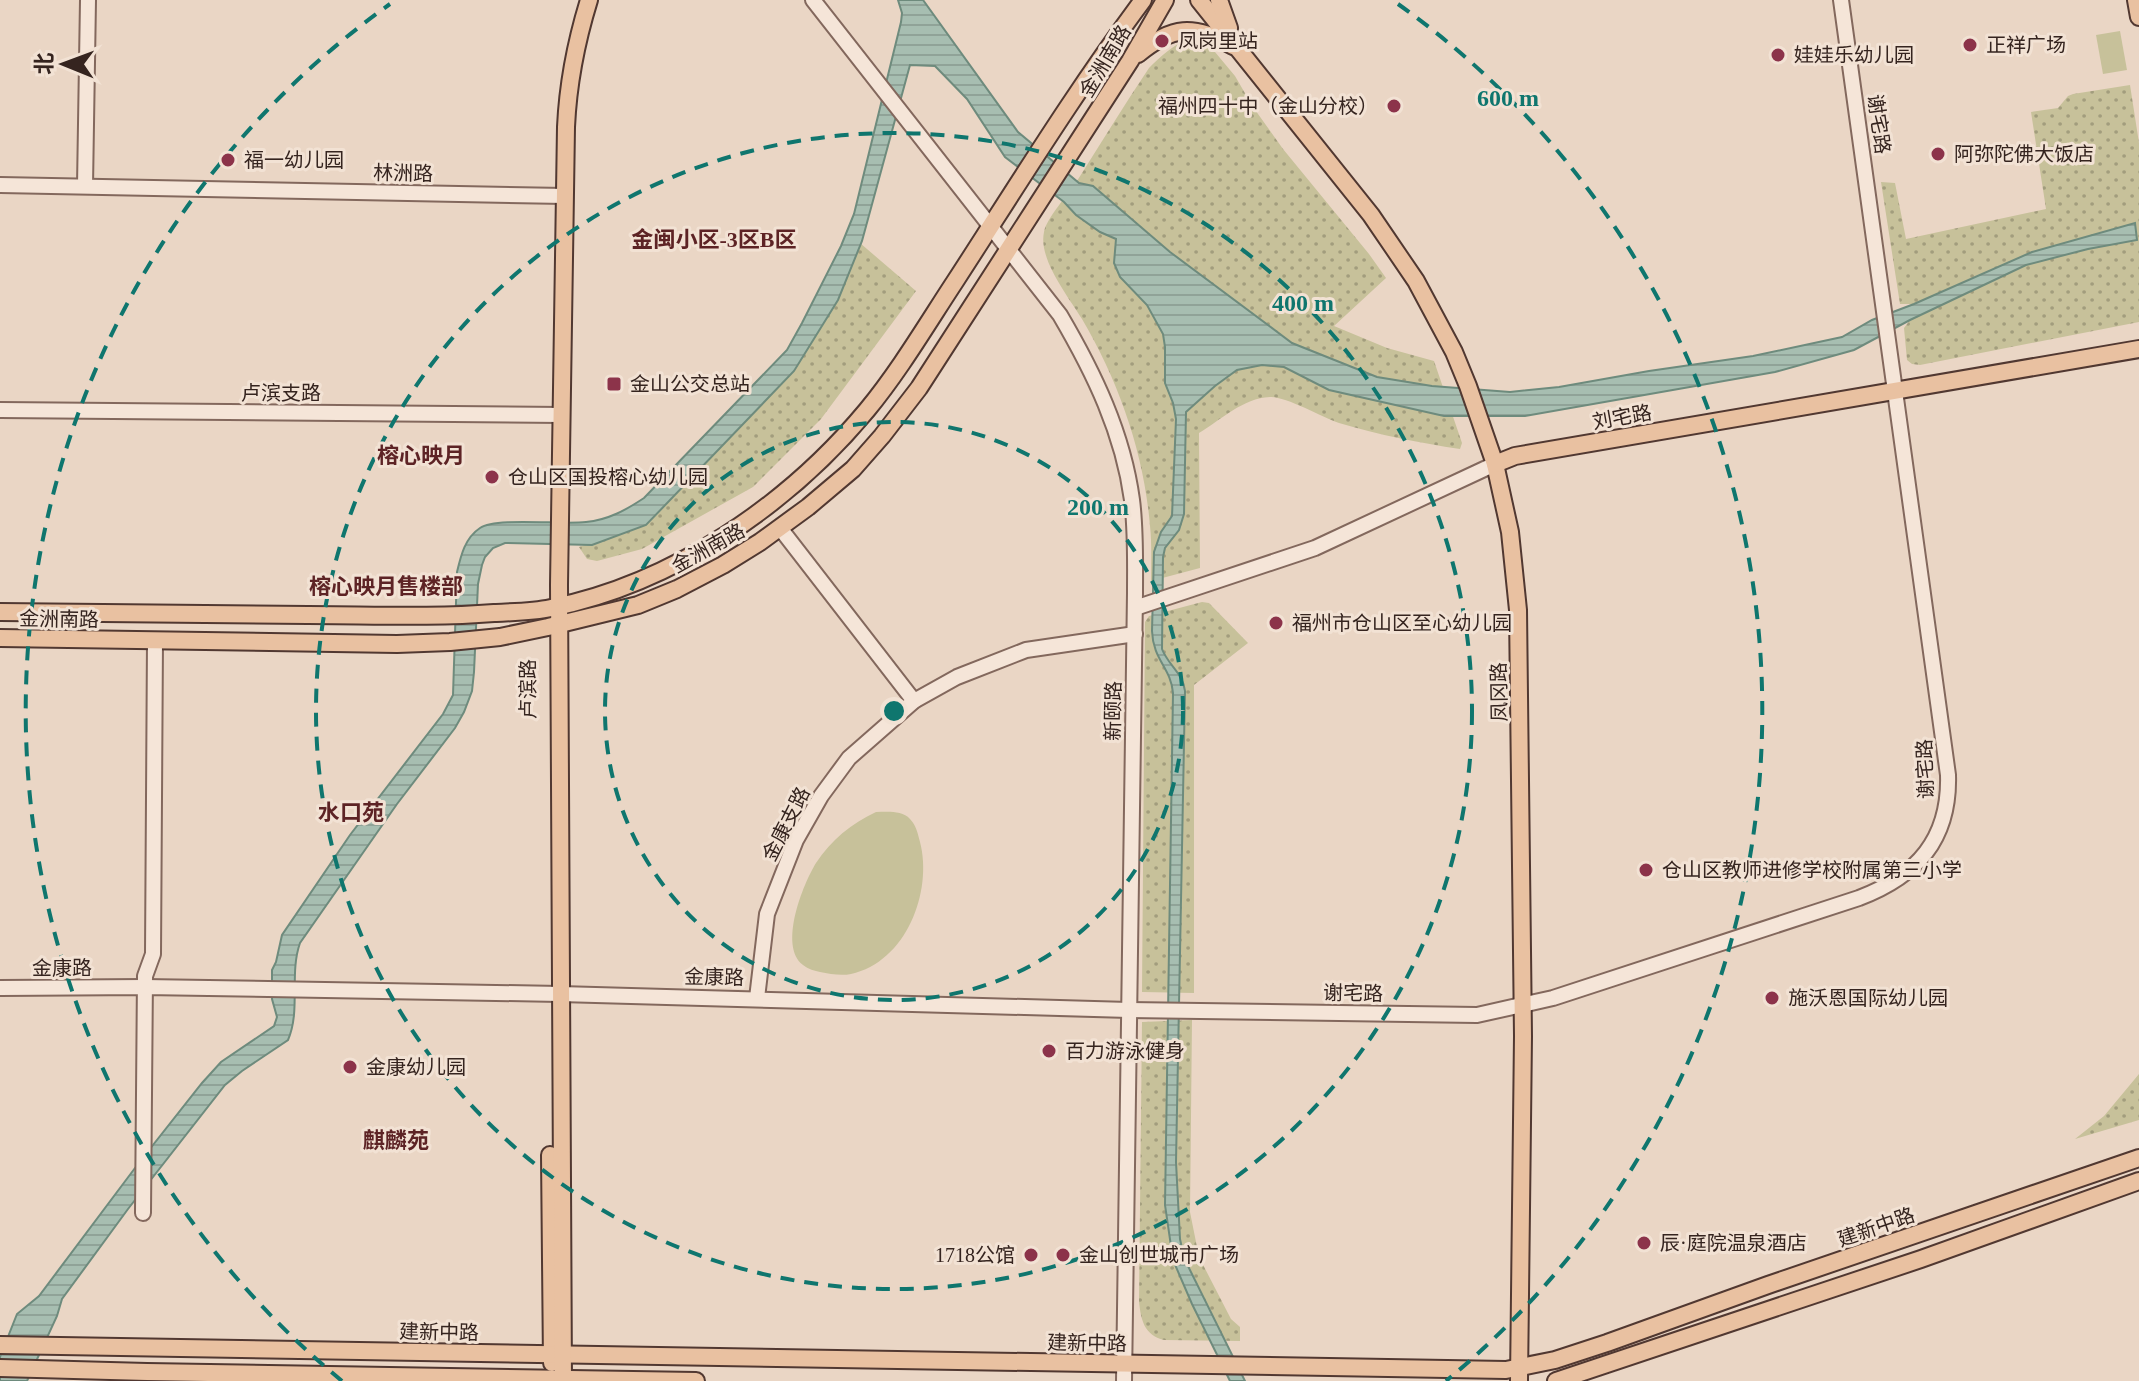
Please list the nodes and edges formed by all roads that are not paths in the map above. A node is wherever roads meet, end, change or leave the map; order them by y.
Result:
1 (88, 0) edge
2 (578, 0) edge
3 (589, 0) edge
4 (813, 0) edge
5 (1130, 0) edge
6 (1143, 0) edge
7 (1165, 0) edge
8 (1199, 0) edge
9 (1219, 0) edge
10 (1841, 0) edge
11 (2136, 0) edge
12 (2139, 17) edge
13 (1114, 39) junction
14 (1238, 48) junction
15 (1130, 61) junction
16 (0, 185) edge
17 (85, 186) junction
18 (559, 196) junction
19 (991, 227) junction
20 (1008, 250) junction
21 (2139, 349) edge
22 (1897, 391) junction
23 (0, 410) edge
24 (557, 415) junction
25 (1495, 464) junction
26 (780, 528) junction
27 (554, 608) junction
28 (1135, 608) junction
29 (0, 612) edge
30 (554, 626) junction
31 (1135, 634) junction
32 (0, 638) edge
33 (155, 641) junction
34 (914, 701) junction
35 (145, 987) junction
36 (0, 988) edge
37 (555, 994) junction
38 (757, 998) junction
39 (1522, 1006) junction
40 (1136, 1010) junction
41 (2139, 1158) edge
42 (2139, 1181) edge
43 (143, 1213) dead end
44 (2, 1345) edge
45 (557, 1354) junction
46 (1124, 1363) junction
47 (0, 1368) edge
48 (1519, 1374) edge
49 (147, 1377) edge
50 (558, 1380) edge
51 (696, 1381) edge
52 (1124, 1381) edge
53 (1556, 1381) edge

1 - 17 street
2 - 18 main road, 卢滨路
3 - 18 main road
4 - 19 street, 新颐路
5 - 13 main road
6 - 13 main road, 金洲南路
7 - 15 main road, 金洲南路
8 - 14 main road, 凤冈路
9 - 14 main road
10 - 22 street, 谢宅路
11 - 12 main road
13 - 19 main road, 金洲南路
14 - 15 main road
14 - 25 main road, 凤冈路
15 - 20 main road, 金洲南路
16 - 17 street, 林洲路
17 - 18 street, 林洲路
18 - 24 main road, 卢滨路
19 - 20 street, 新颐路
19 - 27 main road, 金洲南路
20 - 26 main road, 金洲南路
20 - 28 street, 新颐路
21 - 22 main road, 刘宅路
22 - 25 main road, 刘宅路
22 - 39 street, 谢宅路
23 - 24 street, 卢滨支路
24 - 27 main road, 卢滨路
25 - 28 street, 刘宅路
25 - 39 main road, 凤冈路
26 - 30 main road, 金洲南路
26 - 34 street
27 - 29 main road, 金洲南路
27 - 30 main road, 卢滨路
28 - 31 street, 新颐路
30 - 33 main road, 金洲南路
30 - 37 main road, 卢滨路
31 - 34 street, 金康支路
31 - 40 street, 新颐路
32 - 33 main road, 金洲南路
33 - 35 street
34 - 38 street, 金康支路
35 - 36 street, 金康路
35 - 37 street, 金康路
35 - 43 street
37 - 38 street, 金康路
37 - 45 main road, 卢滨路
38 - 40 street, 金康路
39 - 40 street, 谢宅路
39 - 48 main road, 凤冈路
40 - 46 street, 新颐路
41 - 48 main road, 建新中路
42 - 53 main road
44 - 45 main road, 建新中路
45 - 46 main road, 建新中路
45 - 50 main road, 卢滨路
46 - 48 main road, 建新中路
46 - 52 street, 新颐路
47 - 49 main road
49 - 50 main road
50 - 51 main road

